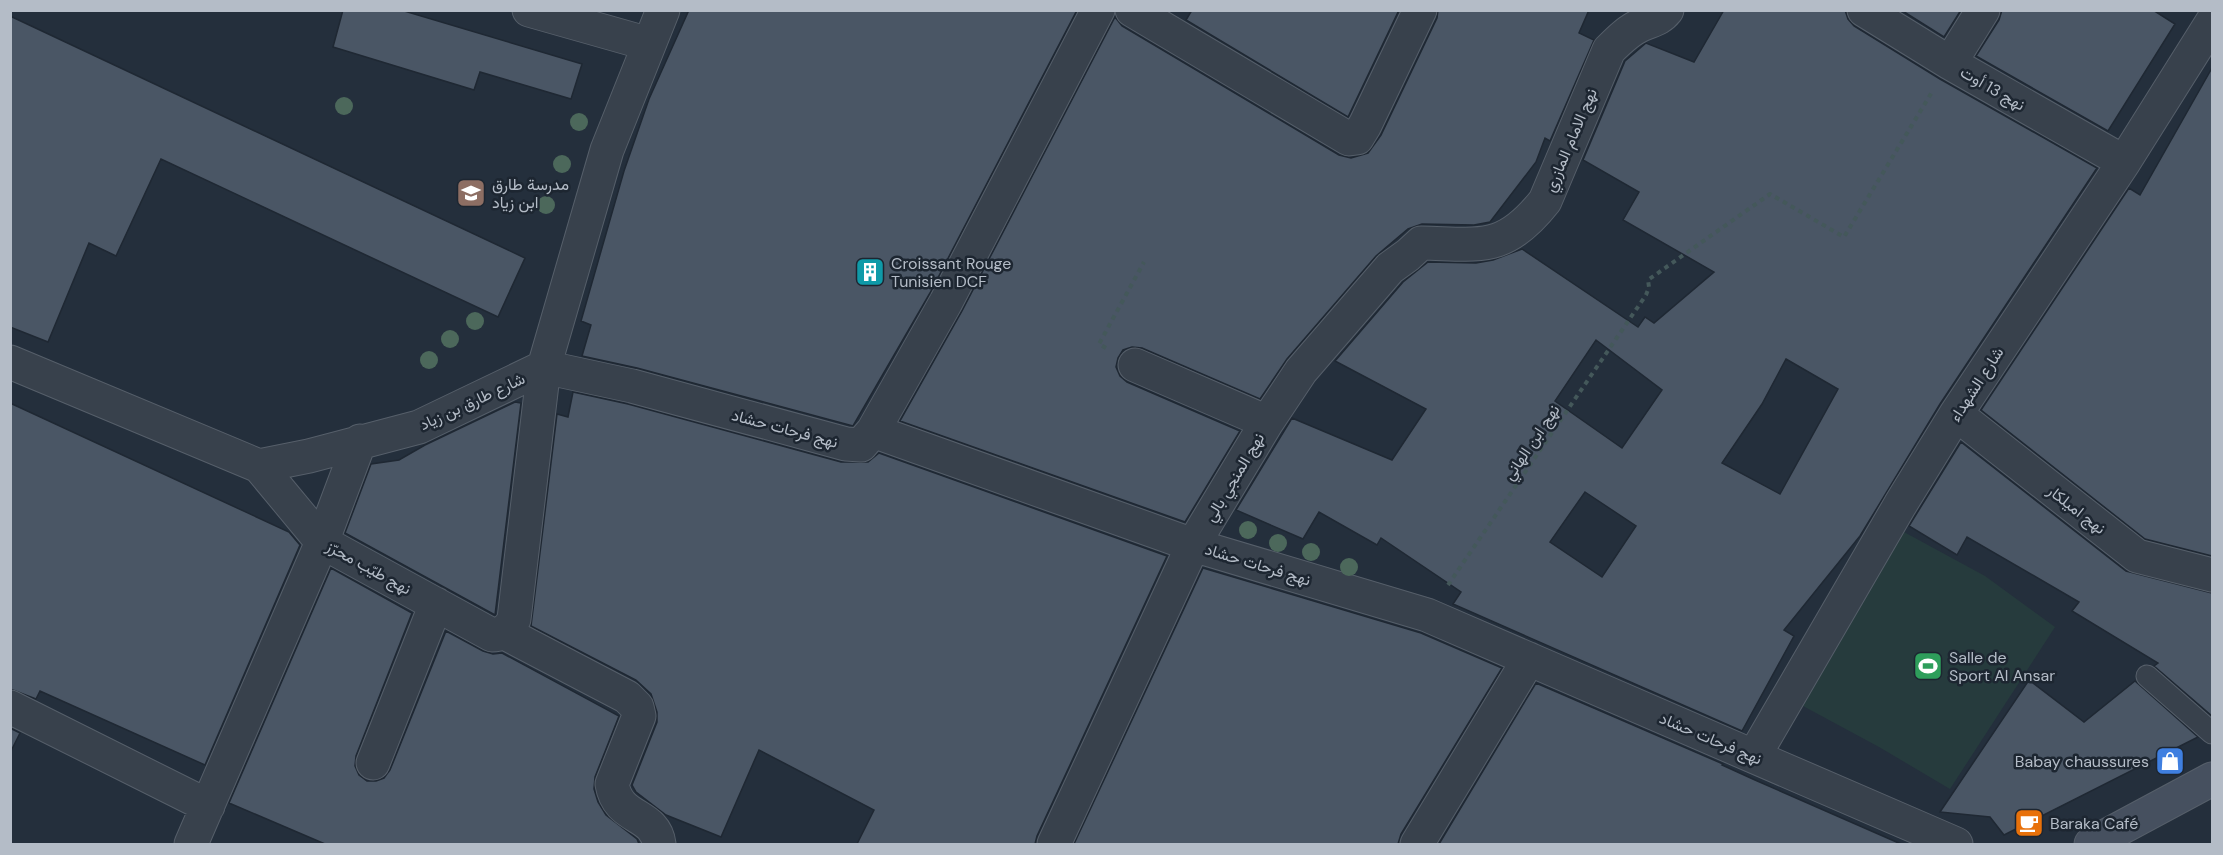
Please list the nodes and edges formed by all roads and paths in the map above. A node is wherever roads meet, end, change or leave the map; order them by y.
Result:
1 (529, 10) edge
2 (663, 10) edge
3 (1098, 10) edge
4 (1132, 10) edge
5 (1420, 10) edge
6 (1667, 10) edge
7 (1864, 10) edge
8 (1983, 10) edge
9 (2212, 22) edge
10 (649, 44) junction
11 (1950, 63) junction
12 (2124, 162) junction
13 (1421, 243) joint
14 (1144, 262) dead end
15 (10, 362) edge
16 (1135, 365) joint
17 (544, 368) junction
18 (1956, 414) junction
19 (1267, 422) junction
20 (873, 431) junction
21 (360, 441) junction
22 (259, 466) junction
23 (322, 542) junction
24 (1193, 545) junction
25 (2212, 575) edge
26 (436, 604) junction
27 (1427, 615) junction
28 (503, 632) junction
29 (1529, 659) junction
30 (2147, 676) dead end
31 (10, 707) edge
32 (2212, 733) edge
33 (1754, 756) junction
34 (373, 763) dead end
35 (2212, 779) edge
36 (208, 806) junction
37 (191, 844) edge
38 (659, 844) edge
39 (1054, 844) edge
40 (1417, 844) edge
41 (1956, 844) edge
42 (2091, 844) edge

1 - 10 street
2 - 10 street, شارع طارق بن زياد
3 - 20 street
4 - 5 street
6 - 13 street, نهج الامام المازري
7 - 11 street, نهج 13 أوت
8 - 11 street
9 - 12 street, شارع الشهداء
10 - 17 street, شارع طارق بن زياد
11 - 12 street, نهج 13 أوت
11 - 27 path, نهج ابن الهاني
12 - 18 street, شارع الشهداء
13 - 19 street, نهج المنجي بالي
14 - 16 path
15 - 22 street
16 - 19 street
17 - 20 street, نهج فرحات حشاد
17 - 21 street, شارع طارق بن زياد
17 - 28 street
18 - 25 street, نهج اميلكار
18 - 33 street, شارع الشهداء
19 - 24 street, نهج المنجي بالي
20 - 24 street, نهج فرحات حشاد
21 - 22 street, شارع طارق بن زياد
21 - 23 street
22 - 23 street, نهج طيّب محرّز
23 - 26 street, نهج طيّب محرّز
23 - 36 street
24 - 27 street, نهج فرحات حشاد
24 - 39 street, نهج المنجي بالي
26 - 28 street, نهج طيّب محرّز
26 - 34 street
27 - 29 street, نهج فرحات حشاد
28 - 38 street, نهج طيّب محرّز
29 - 33 street, نهج فرحات حشاد
29 - 40 street
30 - 32 lane
31 - 36 street
33 - 41 street, نهج فرحات حشاد
35 - 42 main road
36 - 37 street

